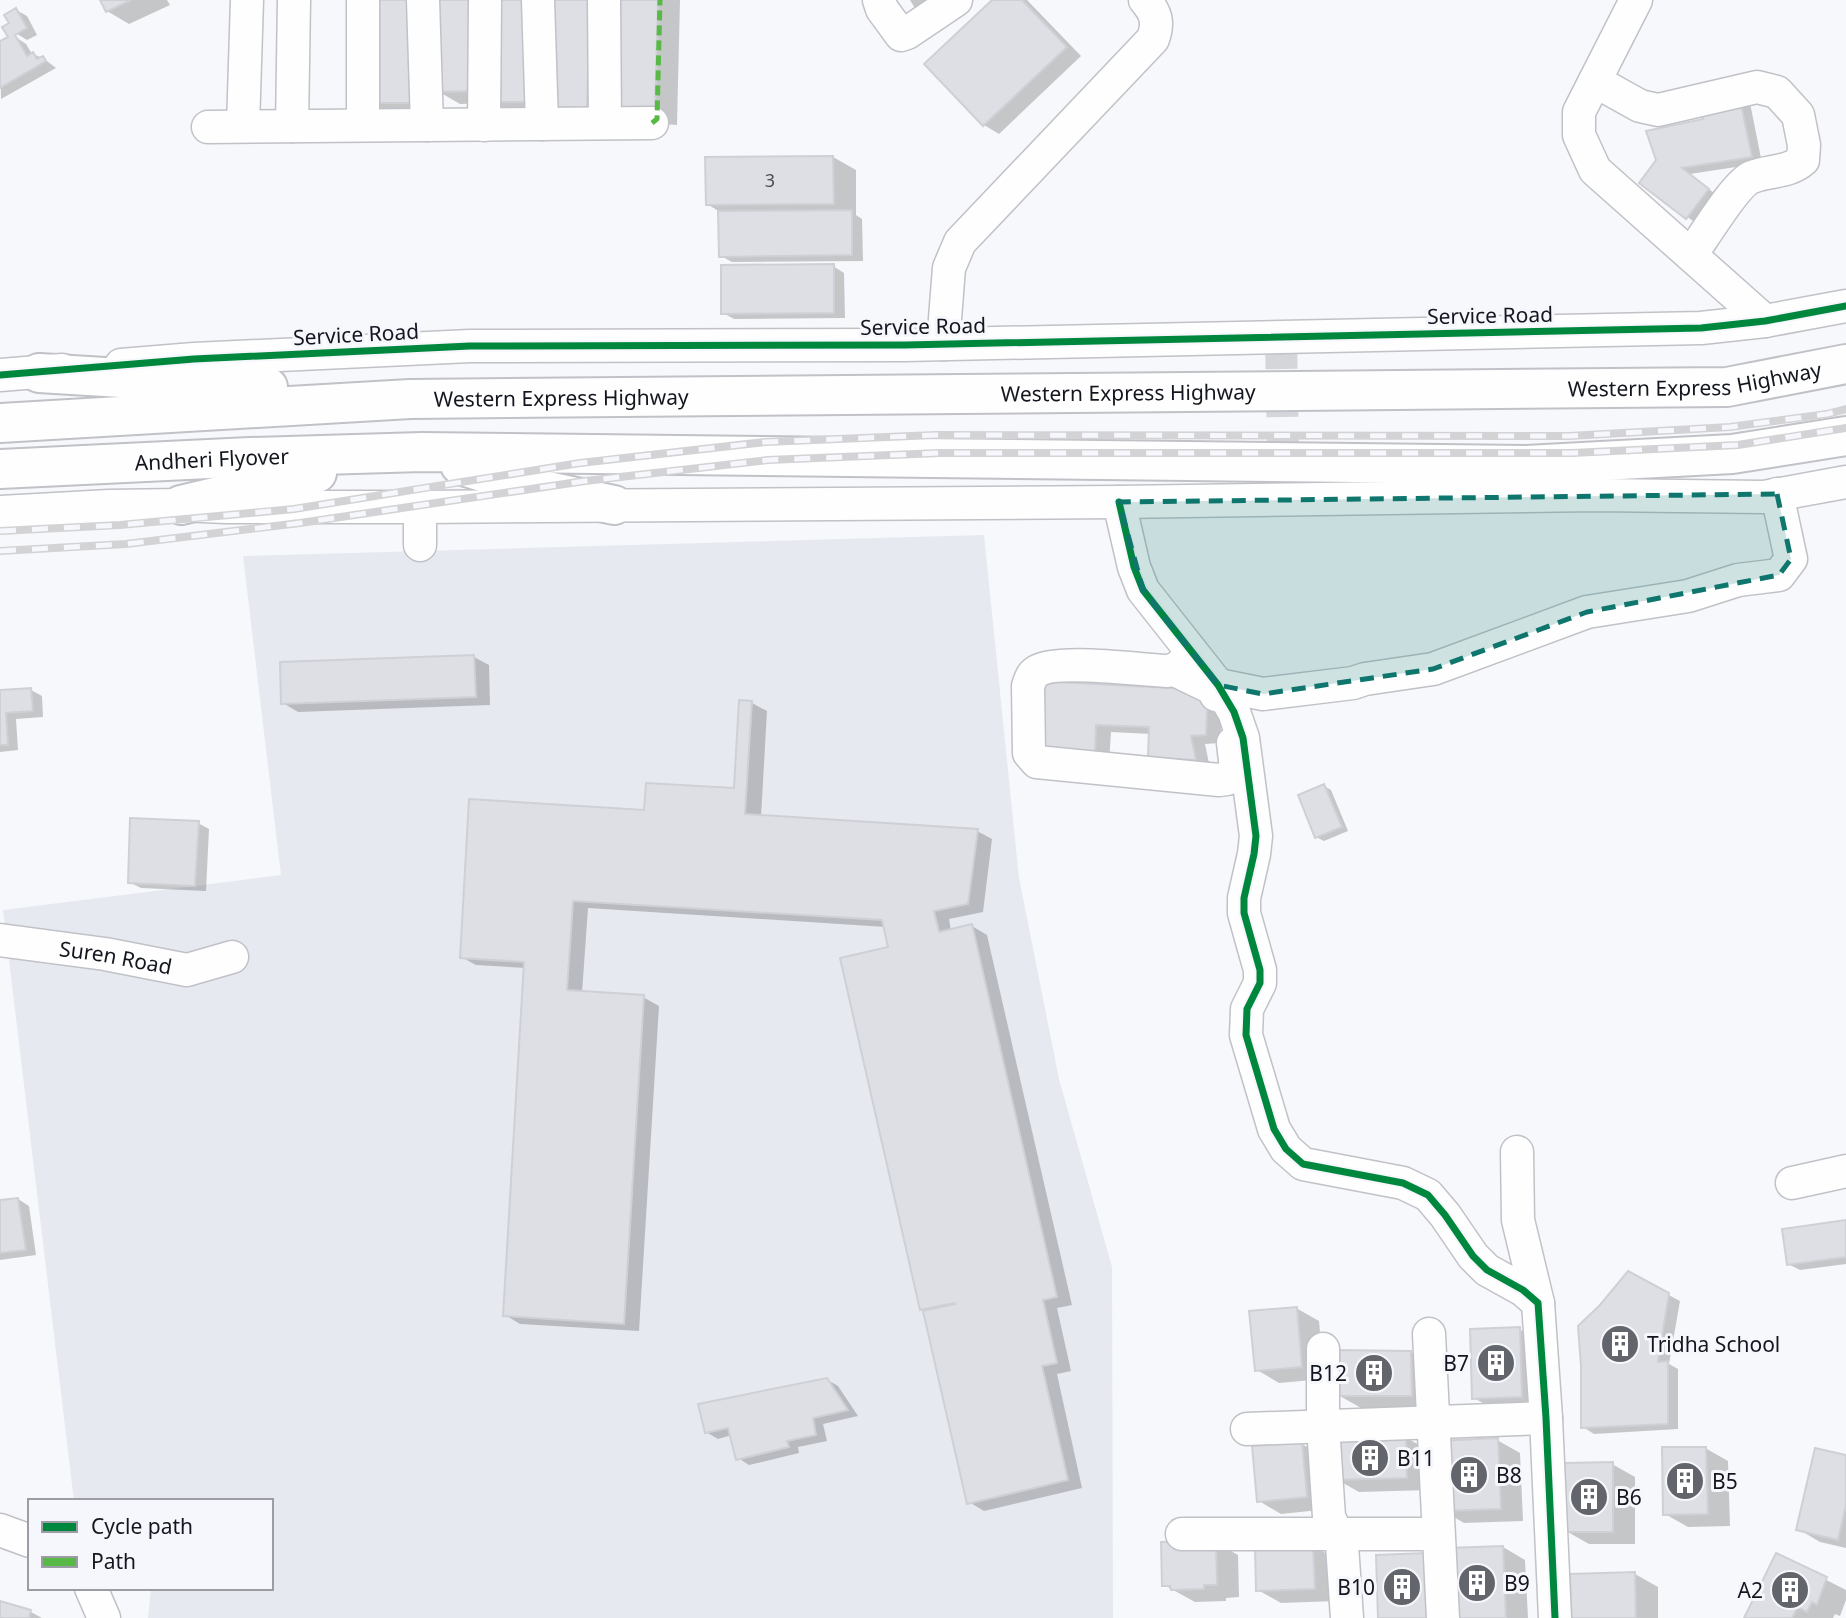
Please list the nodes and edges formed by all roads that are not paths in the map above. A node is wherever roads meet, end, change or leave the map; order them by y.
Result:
1 (247, 0) edge
2 (294, 0) edge
3 (363, 0) edge
4 (423, 0) edge
5 (485, 0) edge
6 (538, 0) edge
7 (604, 0) edge
8 (879, 0) edge
9 (956, 0) edge
10 (1145, 0) edge
11 (1636, 0) edge
12 (1595, 81) junction
13 (604, 123) junction
14 (652, 123) dead end
15 (542, 124) junction
16 (363, 125) junction
17 (427, 125) junction
18 (484, 125) junction
19 (243, 126) junction
20 (292, 126) junction
21 (208, 127) dead end
22 (1691, 254) junction
23 (1846, 306) edge
24 (1765, 321) junction
25 (943, 344) junction
26 (1846, 364) edge
27 (39, 373) junction
28 (0, 375) edge
29 (410, 399) junction
30 (0, 424) edge
31 (1846, 436) edge
32 (422, 452) junction
33 (0, 469) edge
34 (1846, 482) edge
35 (1777, 494) junction
36 (1119, 502) junction
37 (181, 505) junction
38 (614, 505) junction
39 (420, 507) junction
40 (0, 512) edge
41 (420, 545) dead end
42 (1183, 661) junction
43 (1217, 685) junction
44 (0, 940) edge
45 (232, 957) dead end
46 (1517, 1152) dead end
47 (1846, 1171) edge
48 (1792, 1183) dead end
49 (1538, 1303) junction
50 (1429, 1334) dead end
51 (1323, 1349) dead end
52 (1546, 1418) junction
53 (1432, 1422) junction
54 (1323, 1426) junction
55 (1247, 1429) dead end
56 (0, 1530) edge
57 (1182, 1534) dead end
58 (1438, 1534) junction
59 (1337, 1535) junction
60 (28, 1540) edge
61 (92, 1590) edge
62 (104, 1618) edge
63 (1347, 1618) edge
64 (1443, 1618) edge
65 (1555, 1618) edge

1 - 19 street
2 - 20 street
3 - 16 street
4 - 17 street
5 - 18 street
6 - 15 street
7 - 13 street
8 - 9 street
10 - 25 street
11 - 12 street
12 - 22 street
12 - 22 street
13 - 14 street
13 - 15 street
15 - 18 street
16 - 17 street
16 - 20 street
17 - 18 street
19 - 20 street
19 - 21 street
22 - 24 street
23 - 24 street, Service Road
24 - 25 street, Service Road
25 - 27 street, Service Road
26 - 29 highway, Western Express Highway
27 - 28 street, Service Road
27 - 29 highway
29 - 30 highway
31 - 32 highway
32 - 33 highway, Andheri Flyover
32 - 37 highway
32 - 38 highway
34 - 35 street
35 - 36 street
35 - 43 street
36 - 38 street
36 - 42 street
37 - 39 street
37 - 40 street
38 - 39 street
39 - 41 street
42 - 42 street
42 - 43 street
43 - 49 street
44 - 45 street, Suren Road
46 - 49 street
47 - 48 street
49 - 52 street
50 - 53 street
51 - 54 street
52 - 53 street
52 - 65 street
53 - 54 street
53 - 58 street
54 - 55 street
54 - 59 street
56 - 60 street
57 - 59 street
58 - 59 street
58 - 64 street
59 - 63 street
61 - 62 street

